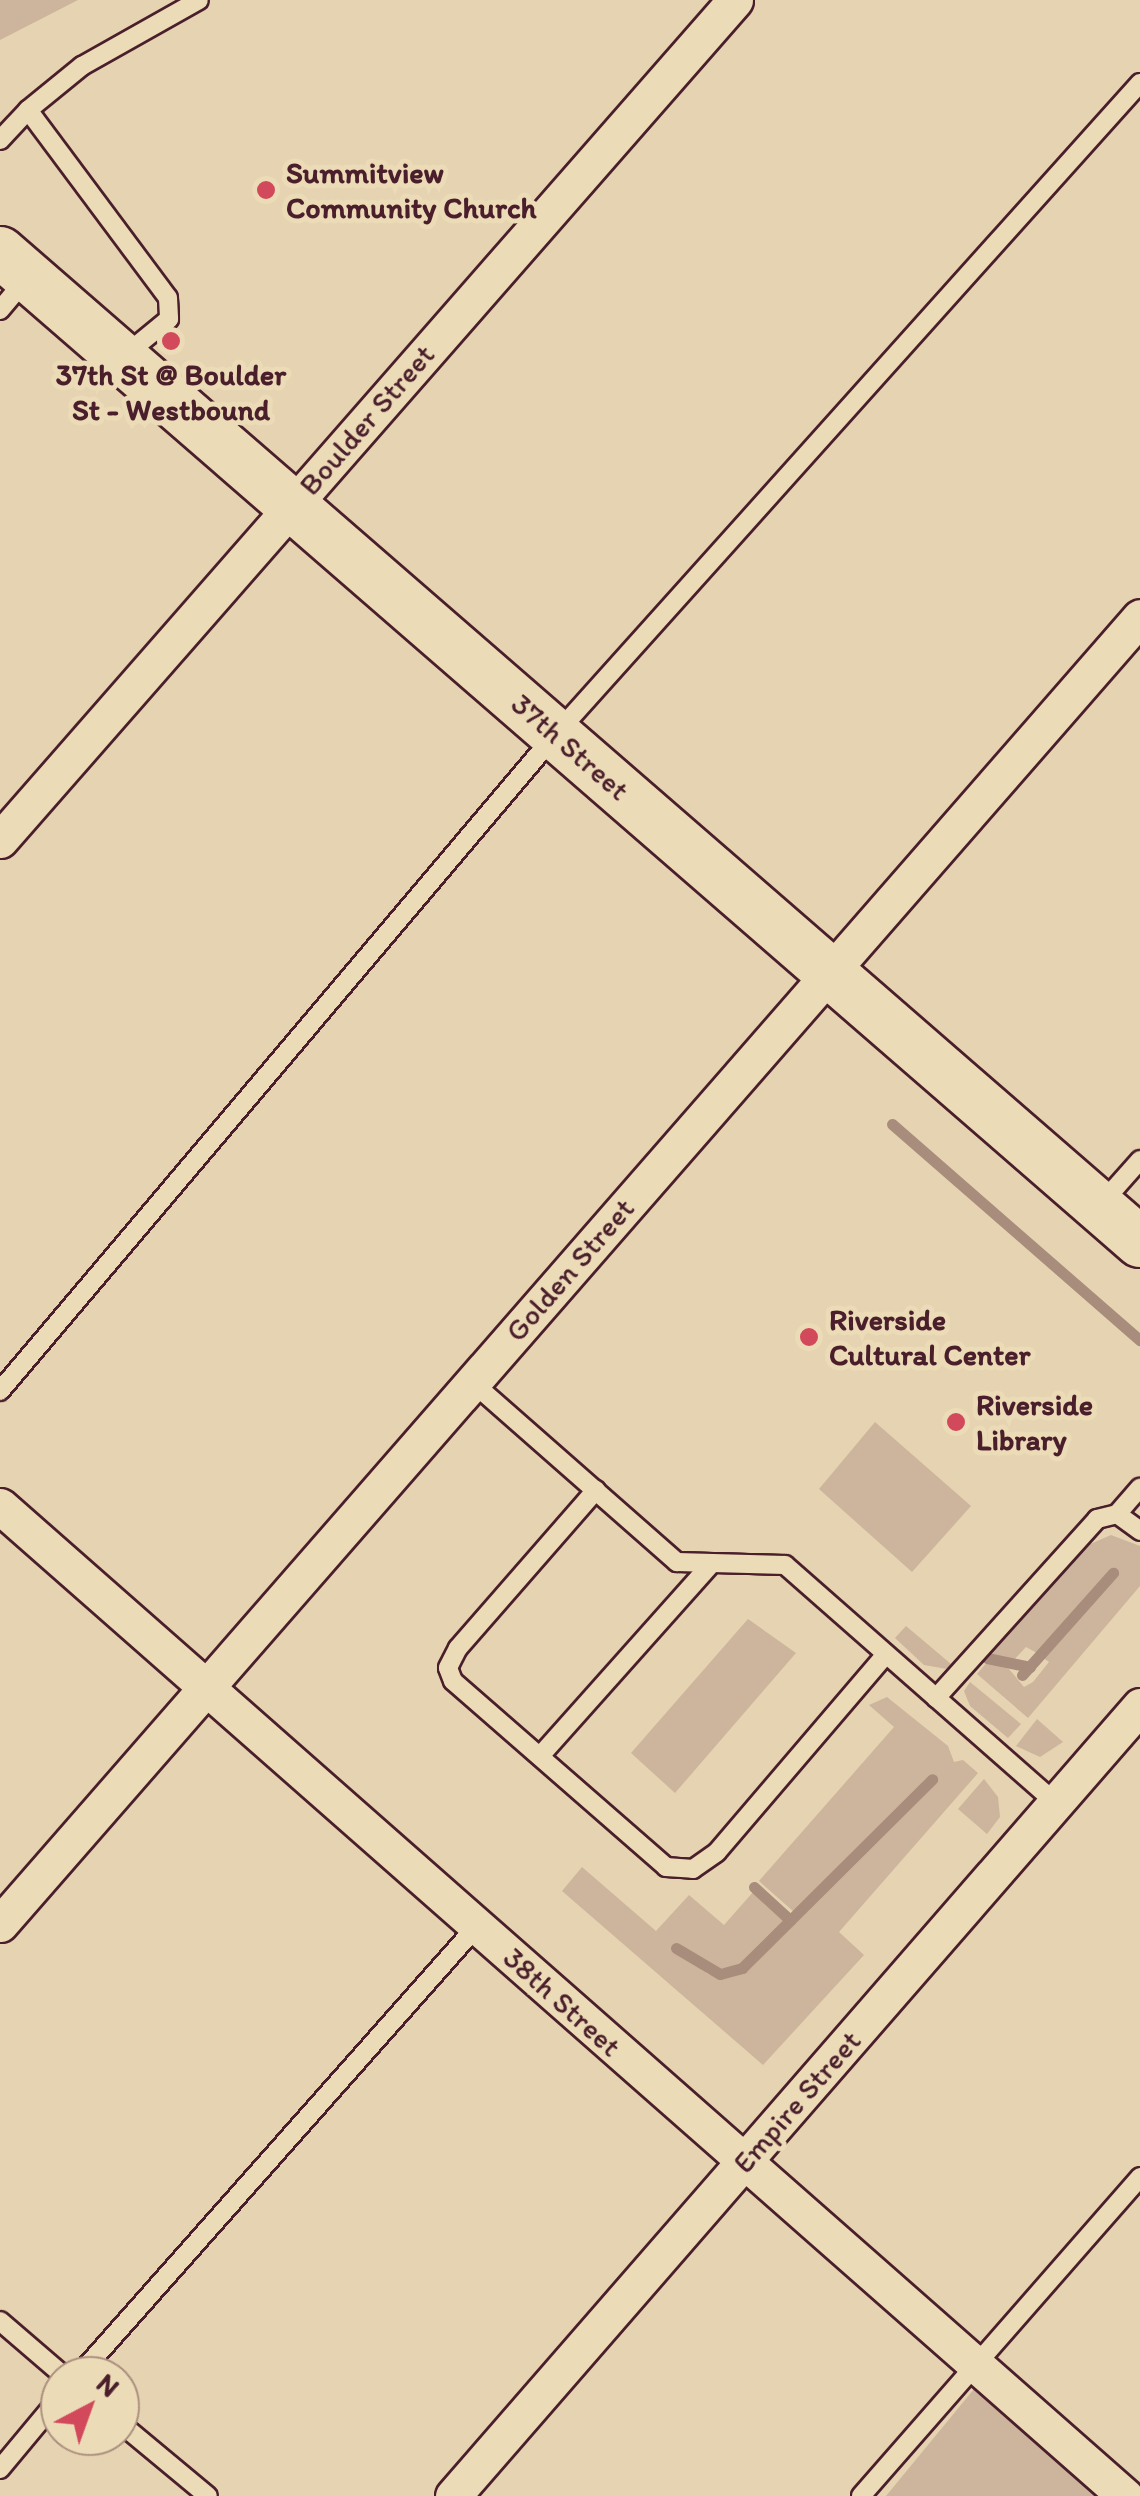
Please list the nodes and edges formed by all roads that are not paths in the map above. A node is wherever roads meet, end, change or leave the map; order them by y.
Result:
1 (199, 0) edge
2 (735, 0) edge
3 (1140, 83) edge
4 (28, 110) junction
5 (0, 140) edge
6 (9, 279) edge
7 (122, 358) junction
8 (292, 506) junction
9 (1140, 617) edge
10 (556, 735) junction
11 (0, 840) edge
12 (830, 972) junction
13 (1140, 1160) edge
14 (1098, 1207) junction
15 (1140, 1242) edge
16 (472, 1382) junction
17 (0, 1391) edge
18 (1140, 1488) edge
19 (596, 1490) junction
20 (0, 1506) edge
21 (1117, 1514) junction
22 (1140, 1531) edge
23 (710, 1565) junction
24 (886, 1654) junction
25 (206, 1686) junction
26 (936, 1698) junction
27 (1140, 1706) edge
28 (540, 1756) junction
29 (1056, 1803) junction
30 (0, 1924) edge
31 (478, 1926) junction
32 (744, 2162) junction
33 (1140, 2178) edge
34 (0, 2321) edge
35 (41, 2356) edge
36 (96, 2356) edge
37 (975, 2364) junction
38 (40, 2421) edge
39 (140, 2440) edge
40 (0, 2469) edge
41 (208, 2496) edge
42 (453, 2496) edge
43 (861, 2496) edge
44 (1126, 2496) edge

1 - 4 lane
2 - 8 street, Boulder Street
3 - 10 lane
4 - 5 lane
4 - 7 lane
6 - 7 main road, 37th Street
7 - 8 main road, 37th Street
8 - 10 main road, 37th Street
8 - 11 street, Boulder Street
9 - 12 street, Golden Street
10 - 12 main road, 37th Street
10 - 17 lane
12 - 14 main road, 37th Street
12 - 16 street, Golden Street
13 - 14 lane
14 - 15 main road, 37th Street
16 - 19 lane
16 - 25 street, Golden Street
18 - 21 lane
19 - 23 lane
19 - 28 lane
20 - 25 street, 38th Street
21 - 22 lane
21 - 26 lane
23 - 24 lane
23 - 28 lane
24 - 26 lane
24 - 28 lane
25 - 30 street, Golden Street
25 - 31 street, 38th Street
26 - 29 lane
27 - 29 street, Empire Street
29 - 32 street, Empire Street
31 - 32 street, 38th Street
31 - 36 lane
32 - 37 street, 38th Street
32 - 42 street, Empire Street
33 - 37 lane
34 - 35 lane
37 - 43 lane
37 - 44 street, 38th Street
38 - 40 lane
39 - 41 lane

